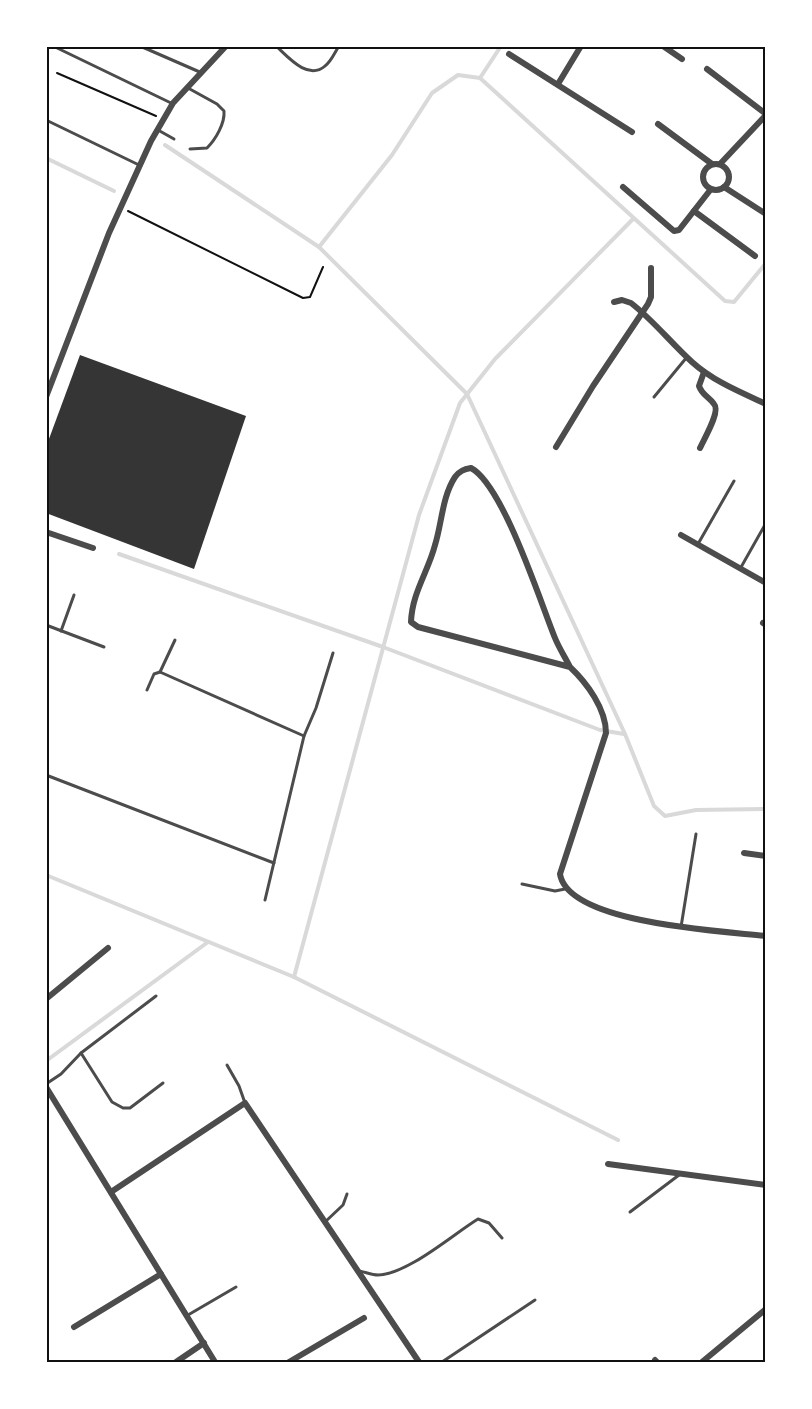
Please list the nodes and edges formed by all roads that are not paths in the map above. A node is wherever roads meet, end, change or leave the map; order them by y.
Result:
1 (53, 46) edge
2 (140, 46) edge
3 (226, 46) edge
4 (276, 46) edge
5 (339, 46) edge
6 (581, 46) edge
7 (663, 46) edge
8 (509, 54) dead end
9 (682, 59) dead end
10 (707, 69) dead end
11 (202, 73) junction
12 (558, 84) junction
13 (188, 88) junction
14 (173, 103) junction
15 (765, 114) edge
16 (46, 120) edge
17 (658, 124) dead end
18 (157, 129) junction
19 (632, 132) dead end
20 (174, 140) dead end
21 (190, 149) dead end
22 (712, 164) junction
23 (720, 164) junction
24 (139, 165) junction
25 (623, 187) dead end
26 (724, 187) junction
27 (711, 189) junction
28 (694, 212) junction
29 (765, 214) edge
30 (755, 256) dead end
31 (651, 268) dead end
32 (614, 302) dead end
33 (642, 313) junction
34 (687, 357) junction
35 (704, 372) junction
36 (46, 397) edge
37 (654, 397) dead end
38 (765, 404) edge
39 (556, 447) dead end
40 (700, 448) dead end
41 (734, 481) dead end
42 (765, 523) edge
43 (46, 532) edge
44 (681, 534) dead end
45 (698, 544) junction
46 (93, 548) dead end
47 (740, 569) junction
48 (765, 583) edge
49 (74, 595) dead end
50 (46, 625) edge
51 (61, 631) junction
52 (175, 640) dead end
53 (104, 647) dead end
54 (333, 653) dead end
55 (570, 667) junction
56 (160, 672) junction
57 (147, 690) dead end
58 (304, 736) junction
59 (46, 775) edge
60 (696, 834) dead end
61 (744, 853) dead end
62 (765, 856) edge
63 (274, 862) junction
64 (522, 884) dead end
65 (565, 888) junction
66 (265, 900) dead end
67 (681, 927) junction
68 (765, 936) edge
69 (108, 948) dead end
70 (156, 996) dead end
71 (46, 999) edge
72 (81, 1053) junction
73 (227, 1065) dead end
74 (164, 1083) dead end
75 (46, 1086) edge
76 (245, 1103) junction
77 (608, 1164) dead end
78 (681, 1173) junction
79 (765, 1185) edge
80 (111, 1192) junction
81 (347, 1194) dead end
82 (630, 1212) dead end
83 (325, 1222) junction
84 (502, 1238) dead end
85 (357, 1270) junction
86 (161, 1274) junction
87 (236, 1287) dead end
88 (535, 1300) dead end
89 (765, 1309) edge
90 (187, 1316) junction
91 (364, 1318) dead end
92 (74, 1327) dead end
93 (204, 1343) junction
94 (176, 1362) edge
95 (215, 1362) edge
96 (289, 1362) edge
97 (419, 1362) edge
98 (442, 1362) edge
99 (702, 1362) edge

1 - 14 lane
2 - 11 lane
3 - 11 street
4 - 5 lane
6 - 12 street
7 - 9 street
8 - 12 street
10 - 15 street
11 - 13 street
12 - 19 street
13 - 14 street
13 - 21 lane
14 - 18 street
15 - 23 street
16 - 24 lane
17 - 22 street
18 - 20 lane
18 - 24 street
22 - 23 street
22 - 27 street
23 - 26 street
24 - 36 street
25 - 28 street
26 - 27 street
26 - 29 street
27 - 28 street
28 - 30 street
31 - 33 street
32 - 33 street
33 - 34 street
33 - 39 street
34 - 35 street
34 - 37 lane
35 - 38 street
35 - 40 street
41 - 45 lane
42 - 47 lane
43 - 46 street
44 - 45 street
45 - 47 street
47 - 48 street
49 - 51 lane
50 - 51 lane
51 - 53 lane
52 - 56 lane
54 - 58 lane
55 - 55 street
55 - 65 street
56 - 57 lane
56 - 58 lane
58 - 63 lane
59 - 63 lane
60 - 67 lane
61 - 62 street
63 - 66 lane
64 - 65 lane
65 - 67 street
67 - 68 street
69 - 71 street
70 - 72 lane
72 - 74 lane
72 - 75 lane
73 - 76 lane
75 - 80 street
76 - 80 street
76 - 83 street
77 - 78 street
78 - 79 street
78 - 82 lane
80 - 86 street
81 - 83 lane
83 - 85 street
84 - 85 lane
85 - 97 street
86 - 90 street
86 - 92 street
87 - 90 lane
88 - 98 lane
89 - 99 street
90 - 93 street
91 - 96 street
93 - 94 street
93 - 95 street

